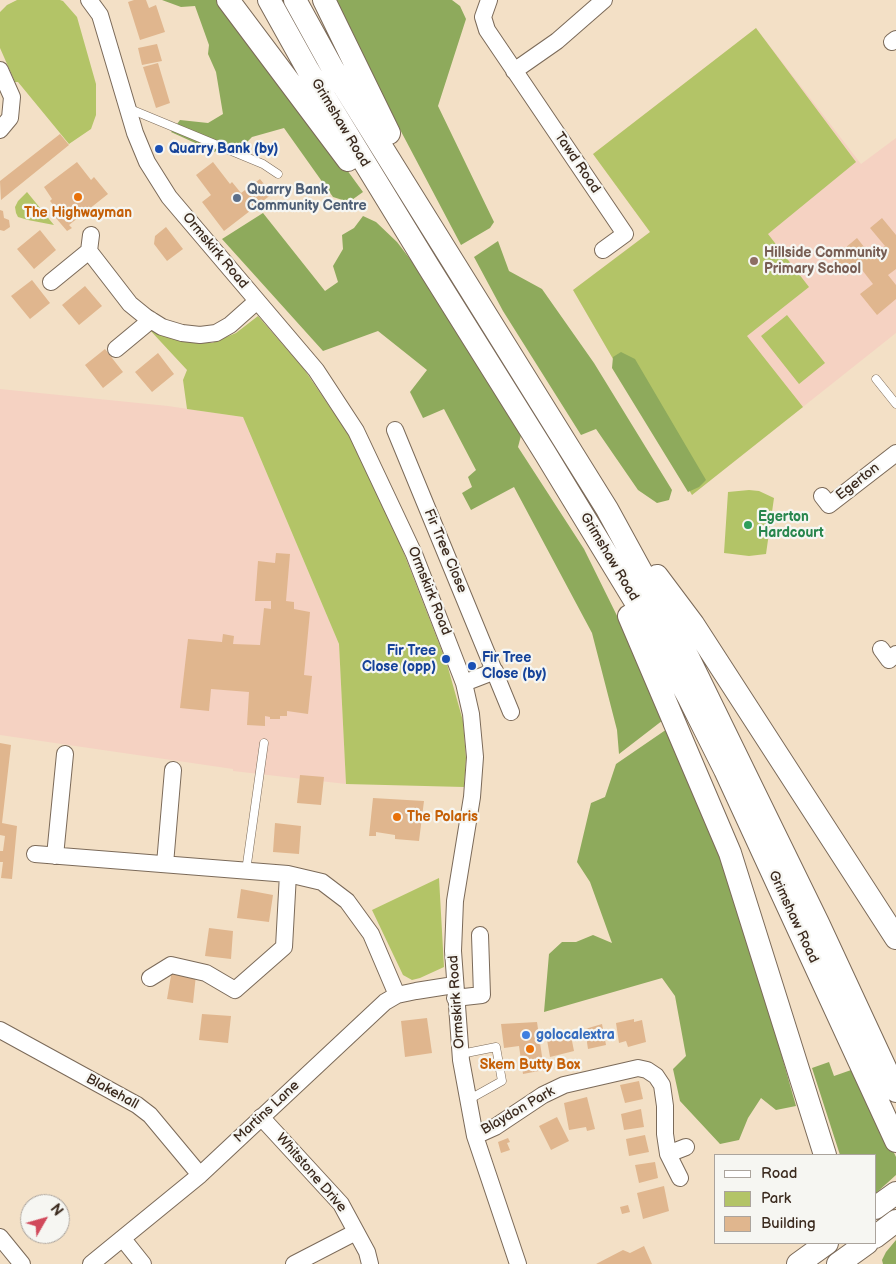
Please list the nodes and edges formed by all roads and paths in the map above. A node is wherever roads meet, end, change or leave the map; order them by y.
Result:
1 (89, 0) edge
2 (228, 0) edge
3 (270, 0) edge
4 (295, 0) edge
5 (324, 0) edge
6 (489, 0) edge
7 (604, 0) edge
8 (0, 70) edge
9 (514, 71) junction
10 (128, 108) junction
11 (0, 130) edge
12 (278, 174) dead end
13 (91, 235) dead end
14 (603, 250) dead end
15 (89, 251) junction
16 (448, 253) junction
17 (428, 266) junction
18 (51, 282) dead end
19 (257, 301) junction
20 (151, 320) junction
21 (116, 349) dead end
22 (876, 379) dead end
23 (896, 404) edge
24 (395, 430) dead end
25 (896, 453) edge
26 (822, 496) dead end
27 (607, 509) junction
28 (586, 519) junction
29 (495, 671) junction
30 (464, 682) junction
31 (511, 712) dead end
32 (264, 743) dead end
33 (65, 754) dead end
34 (174, 770) dead end
35 (35, 854) dead end
36 (55, 856) junction
37 (165, 864) junction
38 (246, 871) junction
39 (288, 874) junction
40 (480, 935) dead end
41 (896, 938) edge
42 (150, 978) dead end
43 (455, 992) junction
44 (397, 995) junction
45 (2, 1035) edge
46 (461, 1054) junction
47 (896, 1091) edge
48 (468, 1100) junction
49 (261, 1117) junction
50 (475, 1136) junction
51 (896, 1141) edge
52 (686, 1147) dead end
53 (668, 1154) junction
54 (825, 1154) edge
55 (200, 1175) junction
56 (680, 1178) dead end
57 (896, 1193) edge
58 (876, 1207) edge
59 (356, 1232) junction
60 (0, 1237) edge
61 (123, 1238) junction
62 (806, 1244) edge
63 (826, 1244) edge
64 (866, 1244) edge
65 (22, 1264) edge
66 (91, 1264) edge
67 (142, 1264) edge
68 (294, 1264) edge
69 (370, 1264) edge
70 (518, 1264) edge
71 (784, 1264) edge
72 (798, 1264) edge
73 (838, 1264) edge

1 - 10 street, Ormskirk Road
2 - 17 main road
3 - 17 main road, Grimshaw Road
4 - 16 main road, Grimshaw Road
5 - 16 main road
6 - 9 street, Tawd Road
7 - 9 street
8 - 11 street
9 - 14 street, Tawd Road
10 - 12 lane
10 - 19 street, Ormskirk Road
13 - 15 street
15 - 18 street
15 - 20 street
16 - 27 main road, Grimshaw Road
17 - 28 main road, Grimshaw Road
19 - 20 street
19 - 30 street, Ormskirk Road
20 - 21 street
22 - 23 lane
24 - 29 street, Fir Tree Close
25 - 26 street, Egerton
27 - 41 main road
27 - 47 main road, Grimshaw Road
28 - 51 main road, Grimshaw Road
28 - 54 main road
29 - 30 street
29 - 31 street, Fir Tree Close
30 - 43 street, Ormskirk Road
32 - 38 lane
33 - 36 street
34 - 37 street
35 - 36 street
36 - 37 street
37 - 38 street
38 - 39 street
39 - 42 street
39 - 44 street
40 - 43 street, Martins Lane
43 - 44 street, Martins Lane
43 - 46 street, Ormskirk Road
44 - 49 street, Martins Lane
45 - 55 street, Blakehall
46 - 48 street, Ormskirk Road
46 - 48 lane
48 - 50 street, Ormskirk Road
49 - 55 street, Martins Lane
49 - 59 street, Whitstone Drive
50 - 53 street, Blaydon Park
50 - 70 street, Ormskirk Road
52 - 53 street
53 - 56 street, Blaydon Park
55 - 61 street, Martins Lane
57 - 58 main road
59 - 68 street
59 - 69 street, Whitstone Drive
60 - 65 street
61 - 66 street, Martins Lane
61 - 67 street
62 - 71 main road
63 - 72 main road
64 - 73 main road

